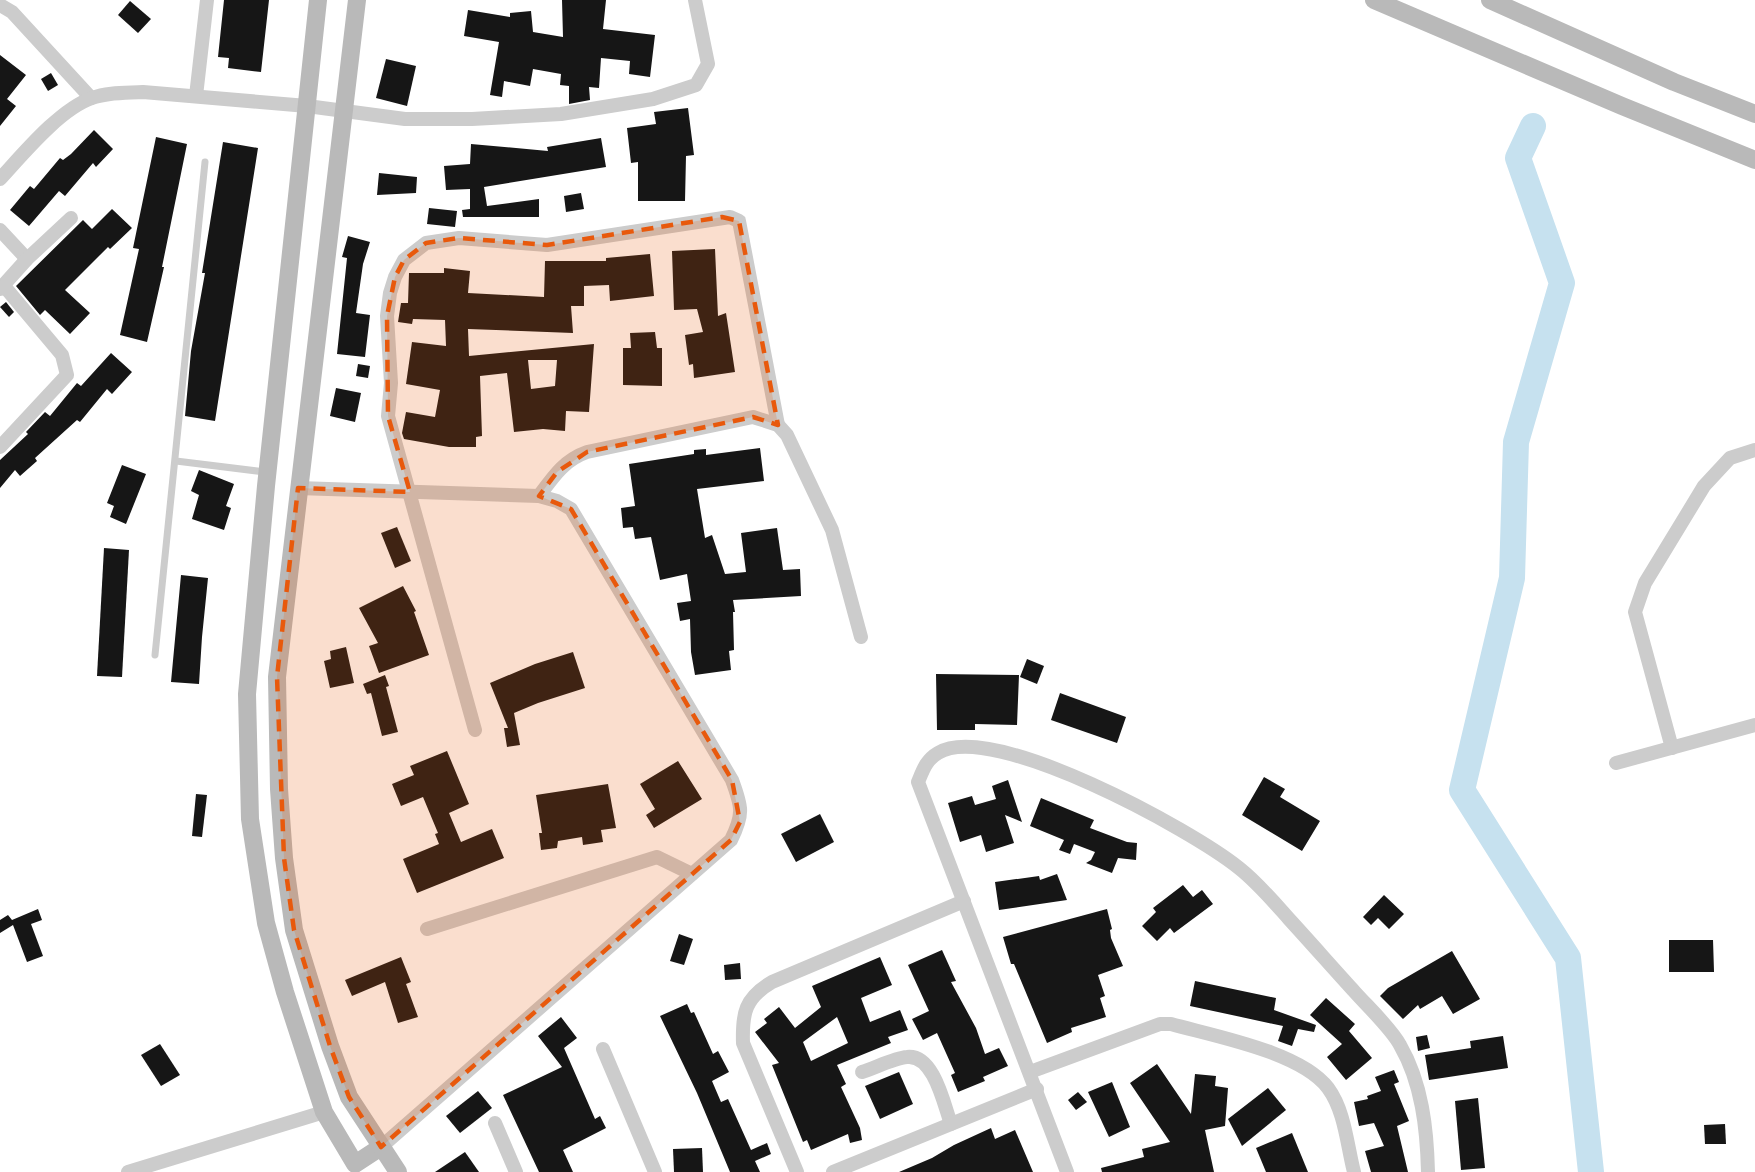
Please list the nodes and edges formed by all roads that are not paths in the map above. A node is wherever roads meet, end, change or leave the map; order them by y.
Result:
1 (207, 0) edge
2 (318, 0) edge
3 (357, 0) edge
4 (695, 0) edge
5 (1374, 0) edge
6 (1490, 0) edge
7 (0, 5) edge
8 (196, 96) junction
9 (91, 98) junction
10 (307, 106) junction
11 (345, 111) junction
12 (1755, 114) edge
13 (1755, 160) edge
14 (206, 162) dead end
15 (0, 178) edge
16 (71, 219) dead end
17 (0, 230) edge
18 (27, 259) junction
19 (2, 287) edge
20 (778, 425) junction
21 (0, 447) edge
22 (1755, 450) edge
23 (176, 461) junction
24 (267, 479) junction
25 (298, 489) junction
26 (410, 492) junction
27 (539, 496) junction
28 (861, 637) dead end
29 (155, 655) dead end
30 (1755, 725) edge
31 (475, 730) dead end
32 (1672, 748) junction
33 (1616, 763) dead end
34 (692, 874) junction
35 (964, 901) junction
36 (427, 929) dead end
37 (603, 1049) dead end
38 (862, 1072) dead end
39 (1030, 1072) junction
40 (1036, 1089) junction
41 (349, 1097) junction
42 (324, 1112) junction
43 (495, 1124) dead end
44 (951, 1124) junction
45 (381, 1147) junction
46 (128, 1172) edge
47 (398, 1172) edge
48 (516, 1172) edge
49 (655, 1172) edge
50 (797, 1172) edge
51 (833, 1172) edge
52 (1067, 1172) edge
53 (1354, 1172) edge
54 (1428, 1172) edge

1 - 8 street
2 - 10 street
3 - 11 street
4 - 11 street
5 - 13 street
6 - 12 street
7 - 9 street
8 - 9 street
8 - 10 street
9 - 15 street
10 - 11 street
10 - 24 street
11 - 25 street
14 - 23 lane
16 - 18 street
17 - 18 street
18 - 19 street
19 - 21 street
20 - 26 street
20 - 27 street
20 - 28 street
22 - 32 street
23 - 24 lane
23 - 29 lane
24 - 25 street
24 - 42 street
25 - 26 street
25 - 41 street
26 - 27 street
26 - 31 street
27 - 34 street
30 - 32 street
32 - 33 street
34 - 36 street
34 - 45 street
35 - 39 street
35 - 50 street
35 - 54 street
37 - 49 street
38 - 44 street
39 - 40 street
39 - 53 street
40 - 44 street
40 - 52 street
41 - 42 street
41 - 45 street
42 - 45 street
42 - 46 street
43 - 48 street
44 - 51 street
45 - 47 street

